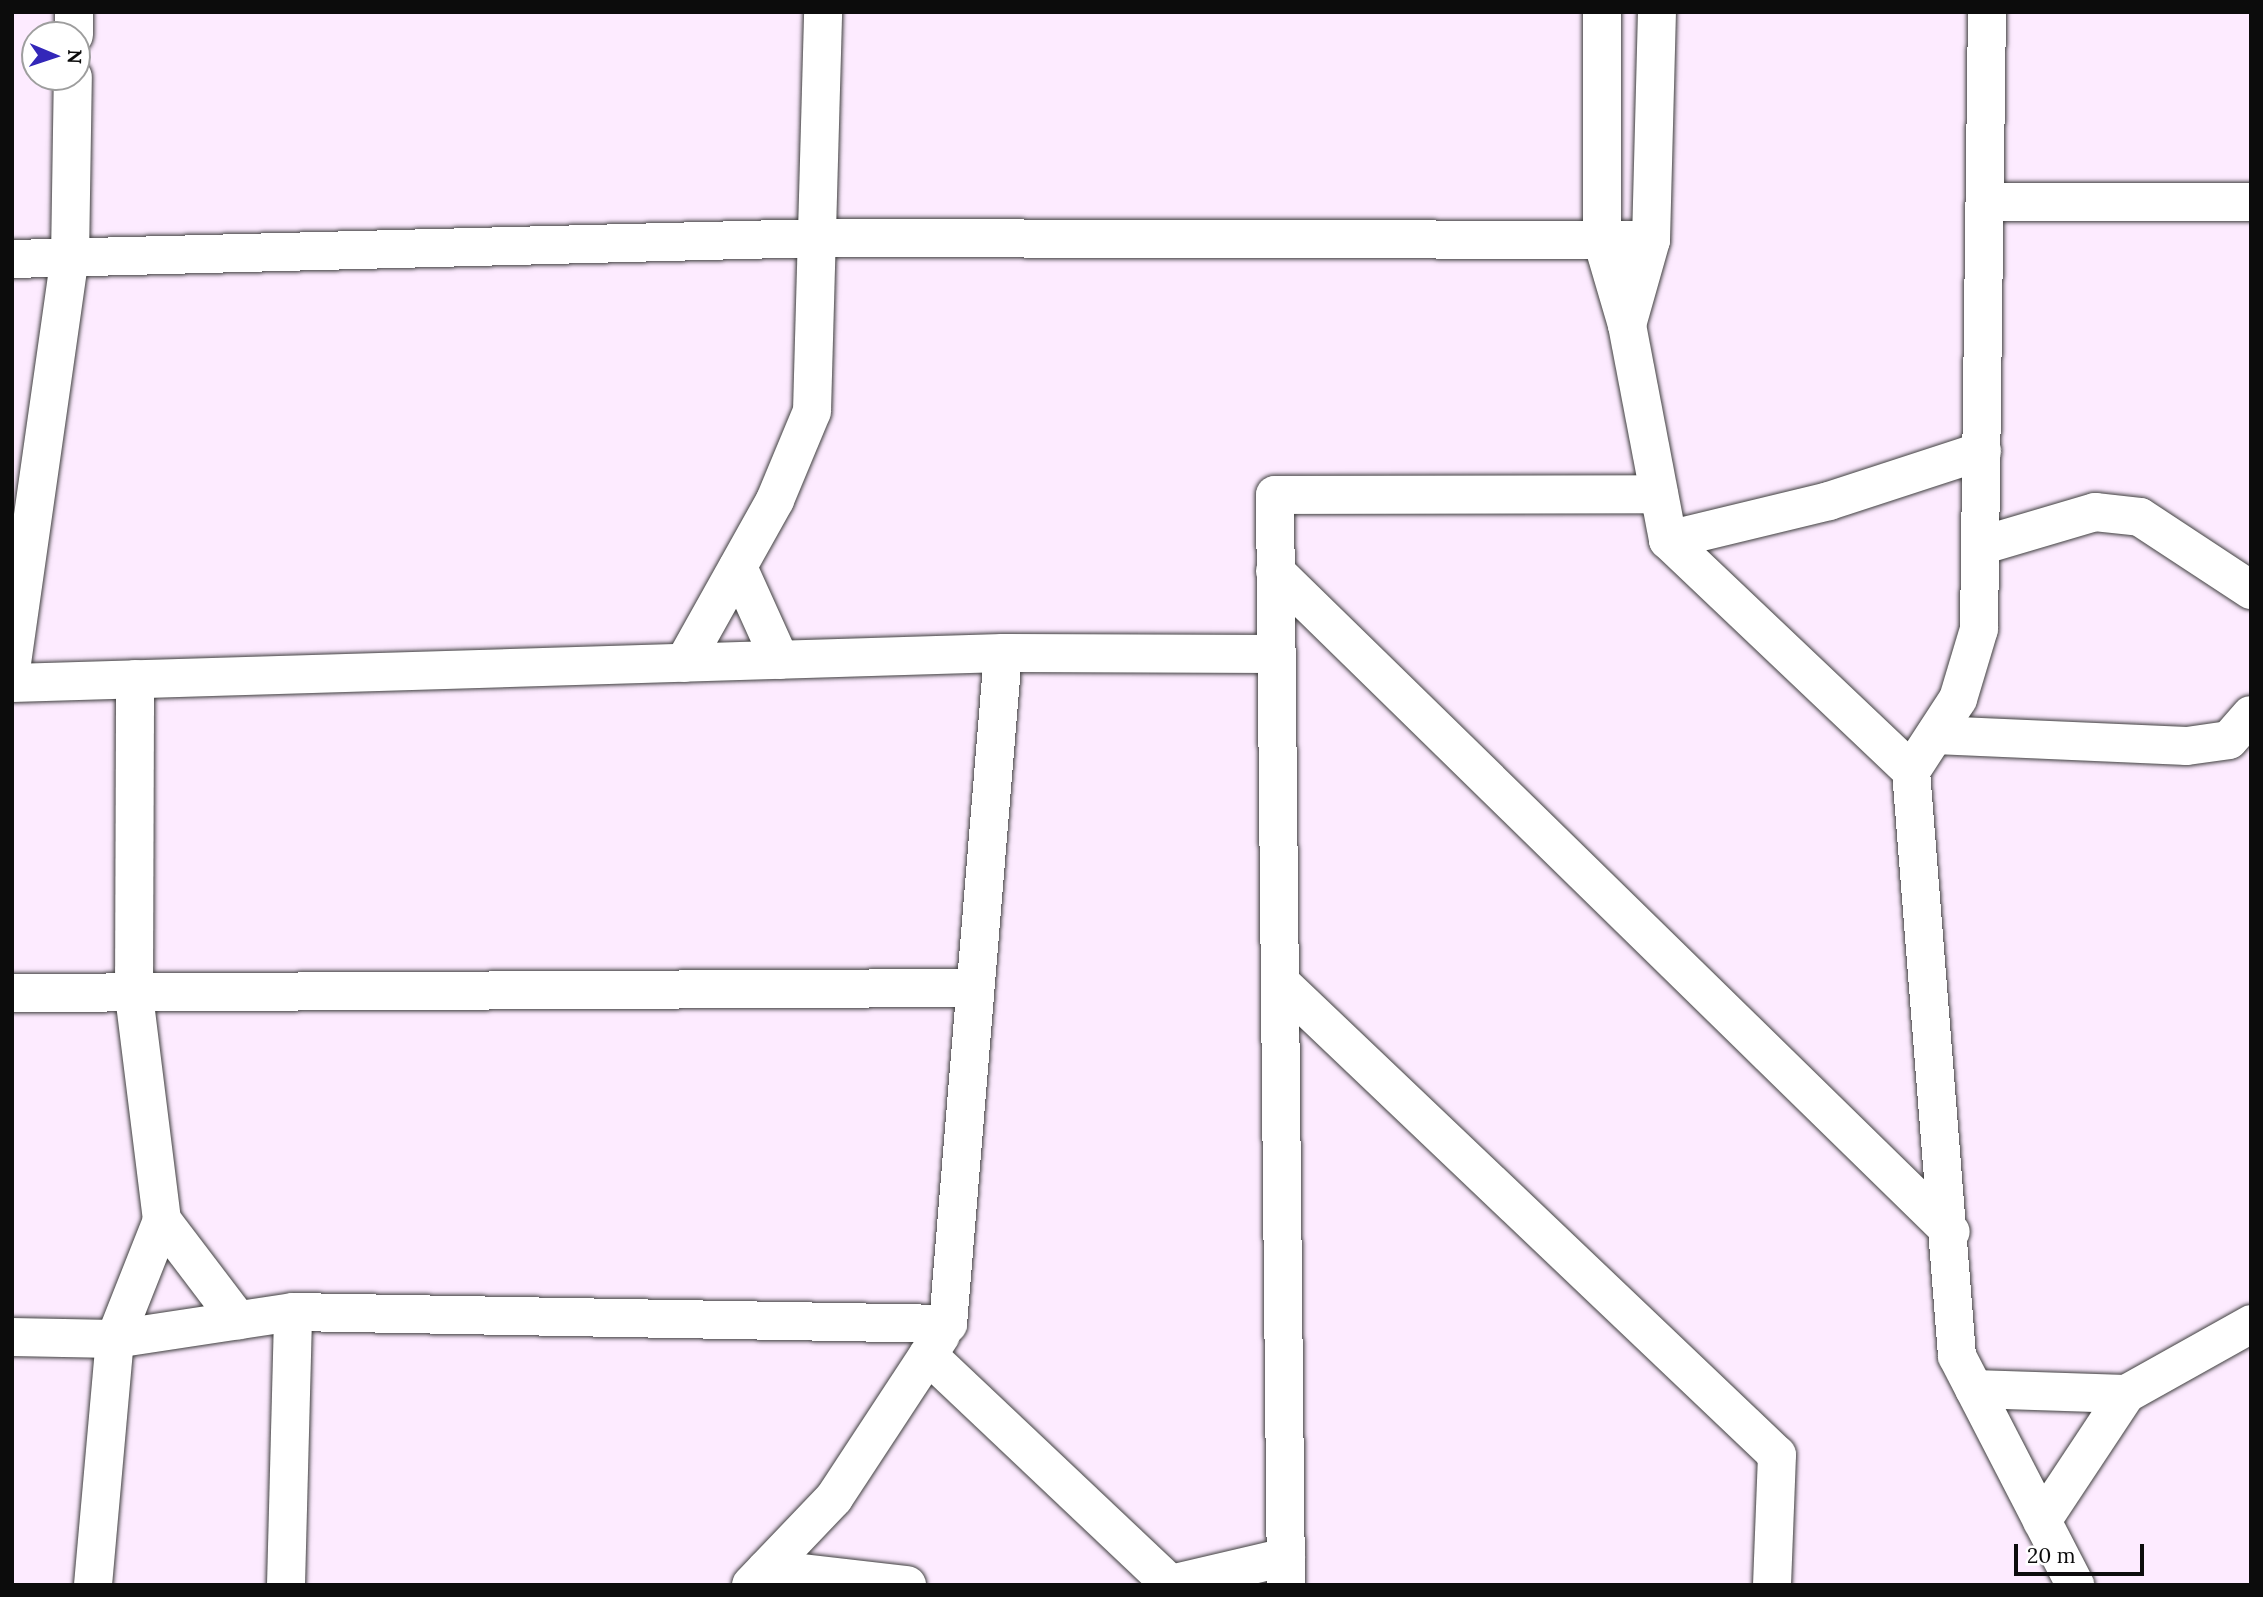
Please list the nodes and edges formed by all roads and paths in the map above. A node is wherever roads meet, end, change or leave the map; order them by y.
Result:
1 (823, 12) edge
2 (1602, 12) edge
3 (1657, 12) edge
4 (1987, 12) edge
5 (73, 91) edge
6 (1985, 202) junction
7 (2251, 202) edge
8 (817, 239) junction
9 (1602, 240) junction
10 (1651, 240) junction
11 (70, 258) junction
12 (12, 259) edge
13 (1627, 325) junction
14 (1982, 451) junction
15 (1659, 494) junction
16 (1668, 540) junction
17 (1980, 546) junction
18 (738, 566) junction
19 (1275, 570) junction
20 (2251, 590) edge
21 (1003, 653) junction
22 (1276, 654) junction
23 (780, 660) junction
24 (12, 663) edge
25 (684, 663) junction
26 (135, 679) junction
27 (12, 683) edge
28 (2251, 715) edge
29 (1935, 735) junction
30 (1911, 771) junction
31 (1280, 982) junction
32 (975, 988) junction
33 (12, 993) edge
34 (134, 994) junction
35 (162, 1220) junction
36 (1951, 1233) junction
37 (293, 1312) junction
38 (238, 1320) junction
39 (2251, 1324) edge
40 (12, 1337) edge
41 (115, 1339) junction
42 (938, 1340) junction
43 (1974, 1389) junction
44 (2126, 1394) junction
45 (2042, 1521) junction
46 (1286, 1571) edge
47 (759, 1577) edge
48 (290, 1582) edge
49 (1168, 1584) edge
50 (93, 1585) edge
51 (906, 1585) edge
52 (1772, 1585) edge
53 (2075, 1585) edge

1 - 8 street
2 - 9 street
3 - 10 street
4 - 6 street
5 - 11 street
6 - 7 street
6 - 14 street
8 - 9 street
8 - 11 street
8 - 18 street
9 - 10 street
9 - 13 street
10 - 13 street
11 - 12 street
11 - 24 street
13 - 15 street
14 - 16 street
14 - 17 street
15 - 16 street
15 - 19 street
16 - 30 street
17 - 20 street
17 - 29 street
18 - 23 street
18 - 25 street
19 - 22 street
19 - 36 street
21 - 22 street
21 - 23 street
21 - 32 street
22 - 31 street
23 - 25 street
25 - 26 street
26 - 27 street
26 - 34 street
28 - 29 street
29 - 30 street
30 - 36 street
31 - 46 street
31 - 52 street
32 - 34 street
32 - 42 street
33 - 34 street
34 - 35 street
35 - 38 street
35 - 41 street
36 - 43 street
37 - 38 street
37 - 42 street
37 - 48 street
38 - 41 street
39 - 44 street
40 - 41 street
41 - 50 street
42 - 47 street
42 - 49 street
43 - 44 street
43 - 45 street
44 - 45 street
45 - 53 street
46 - 49 street
47 - 51 street

